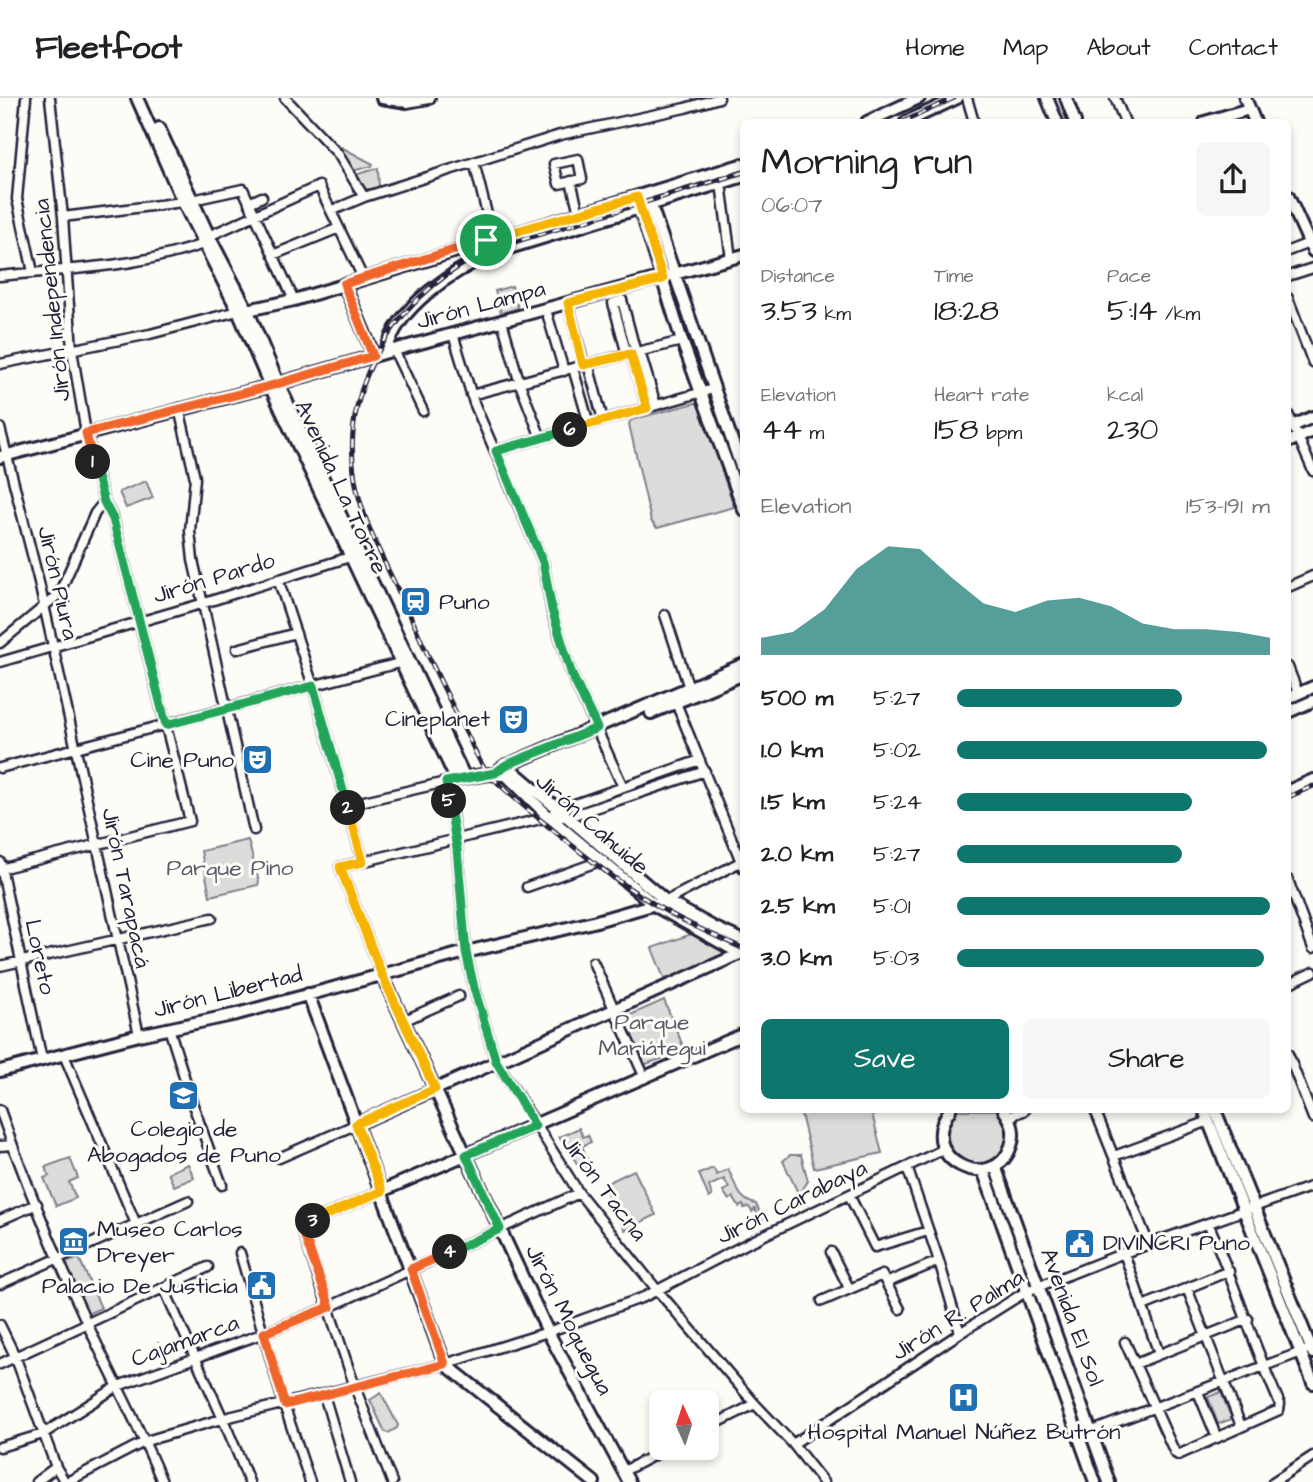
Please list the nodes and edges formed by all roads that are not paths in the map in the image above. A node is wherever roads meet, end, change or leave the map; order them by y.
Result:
1 (26, 98) edge
2 (50, 98) edge
3 (137, 98) edge
4 (144, 98) edge
5 (285, 98) edge
6 (382, 98) edge
7 (429, 98) edge
8 (719, 98) edge
9 (919, 98) edge
10 (957, 98) edge
11 (967, 98) edge
12 (1046, 98) edge
13 (1115, 98) edge
14 (1068, 99) edge
15 (1247, 104) edge
16 (874, 119) edge
17 (916, 119) edge
18 (973, 119) edge
19 (1056, 119) edge
20 (1074, 119) edge
21 (1124, 119) edge
22 (1215, 119) edge
23 (474, 162) junction
24 (740, 165) edge
25 (740, 177) edge
26 (571, 181) dead end
27 (721, 183) junction
28 (262, 197) dead end
29 (363, 197) junction
30 (188, 200) junction
31 (644, 200) junction
32 (249, 203) junction
33 (1291, 203) edge
34 (331, 211) junction
35 (579, 213) junction
36 (255, 215) junction
37 (63, 217) junction
38 (339, 228) junction
39 (493, 238) junction
40 (208, 240) junction
41 (1311, 247) edge
42 (1291, 250) edge
43 (273, 256) junction
44 (740, 256) edge
45 (731, 259) junction
46 (1313, 268) edge
47 (67, 269) junction
48 (33, 272) junction
49 (1291, 275) edge
50 (0, 276) edge
51 (674, 276) junction
52 (363, 278) junction
53 (663, 279) junction
54 (344, 284) junction
55 (294, 300) junction
56 (568, 303) junction
57 (1291, 306) edge
58 (546, 310) junction
59 (243, 311) junction
60 (502, 321) junction
61 (453, 334) junction
62 (682, 341) junction
63 (72, 349) junction
64 (390, 351) junction
65 (633, 354) junction
66 (373, 356) junction
67 (1313, 363) edge
68 (0, 364) edge
69 (586, 365) junction
70 (569, 370) junction
71 (520, 384) junction
72 (274, 385) junction
73 (713, 388) junction
74 (701, 393) junction
75 (471, 396) junction
76 (651, 406) junction
77 (179, 408) junction
78 (423, 411) dead end
79 (1313, 417) edge
80 (603, 420) junction
81 (1291, 422) edge
82 (589, 424) junction
83 (0, 428) edge
84 (1313, 431) edge
85 (86, 433) junction
86 (541, 438) junction
87 (1294, 439) edge
88 (496, 451) junction
89 (4, 456) edge
90 (740, 462) edge
91 (740, 468) edge
92 (728, 470) junction
93 (1313, 471) edge
94 (740, 500) edge
95 (104, 502) junction
96 (355, 556) junction
97 (1313, 576) edge
98 (278, 579) junction
99 (1291, 586) edge
100 (201, 604) junction
101 (44, 607) junction
102 (664, 615) dead end
103 (138, 622) junction
104 (296, 633) junction
105 (0, 643) edge
106 (53, 646) junction
107 (237, 649) dead end
108 (0, 662) edge
109 (405, 662) junction
110 (740, 666) edge
111 (740, 675) edge
112 (313, 686) junction
113 (1313, 687) edge
114 (689, 688) junction
115 (1293, 695) edge
116 (675, 698) junction
117 (1313, 701) edge
118 (227, 709) junction
119 (1291, 711) edge
120 (166, 725) junction
121 (598, 731) junction
122 (74, 748) junction
123 (700, 760) junction
124 (0, 768) edge
125 (503, 770) junction
126 (705, 771) junction
127 (456, 780) junction
128 (1313, 780) edge
129 (623, 788) junction
130 (1291, 790) edge
131 (347, 805) junction
132 (553, 813) junction
133 (568, 817) junction
134 (254, 830) dead end
135 (455, 839) junction
136 (99, 845) junction
137 (613, 856) junction
138 (740, 857) edge
139 (601, 861) junction
140 (363, 862) junction
141 (740, 865) edge
142 (1, 867) edge
143 (527, 887) dead end
144 (1291, 888) edge
145 (666, 901) junction
146 (654, 905) junction
147 (212, 918) dead end
148 (740, 939) edge
149 (117, 940) junction
150 (1313, 948) edge
151 (740, 951) edge
152 (466, 952) junction
153 (740, 953) edge
154 (593, 962) dead end
155 (21, 963) junction
156 (0, 966) edge
157 (1313, 972) edge
158 (382, 975) junction
159 (1291, 983) edge
160 (308, 995) junction
161 (459, 996) dead end
162 (614, 1010) junction
163 (403, 1021) junction
164 (169, 1028) junction
165 (139, 1035) junction
166 (740, 1036) edge
167 (64, 1055) junction
168 (42, 1060) junction
169 (496, 1061) junction
170 (1291, 1062) edge
171 (0, 1071) edge
172 (645, 1079) junction
173 (435, 1089) junction
174 (1313, 1090) edge
175 (1303, 1094) junction
176 (0, 1110) edge
177 (948, 1113) edge
178 (1006, 1113) edge
179 (1096, 1113) edge
180 (1205, 1113) edge
181 (1216, 1113) edge
182 (1313, 1118) edge
183 (1209, 1121) junction
184 (356, 1124) junction
185 (535, 1126) junction
186 (12, 1144) junction
187 (0, 1146) edge
188 (944, 1149) junction
189 (466, 1155) junction
190 (1114, 1156) junction
191 (279, 1158) dead end
192 (907, 1167) junction
193 (989, 1168) junction
194 (222, 1185) dead end
195 (1313, 1186) edge
196 (382, 1191) junction
197 (579, 1193) junction
198 (849, 1195) junction
199 (188, 1201) dead end
200 (37, 1204) junction
201 (1249, 1209) junction
202 (0, 1220) edge
203 (1208, 1223) junction
204 (136, 1224) junction
205 (500, 1229) junction
206 (928, 1231) junction
207 (1149, 1245) junction
208 (831, 1252) dead end
209 (240, 1253) dead end
210 (1124, 1253) junction
211 (59, 1257) junction
212 (939, 1261) junction
213 (208, 1267) dead end
214 (411, 1269) junction
215 (1229, 1271) junction
216 (888, 1282) junction
217 (0, 1284) edge
218 (1039, 1286) junction
219 (164, 1288) junction
220 (849, 1288) junction
221 (1187, 1288) junction
222 (658, 1291) junction
223 (1027, 1291) junction
224 (822, 1301) dead end
225 (1143, 1306) junction
226 (330, 1307) junction
227 (900, 1309) dead end
228 (1248, 1320) junction
229 (87, 1323) junction
230 (0, 1325) edge
231 (548, 1332) junction
232 (264, 1333) junction
233 (960, 1333) junction
234 (1205, 1338) junction
235 (1125, 1342) dead end
236 (1310, 1350) edge
237 (1159, 1354) junction
238 (15, 1356) junction
239 (194, 1357) junction
240 (0, 1364) edge
241 (445, 1364) junction
242 (1135, 1364) junction
243 (1263, 1367) junction
244 (1224, 1382) junction
245 (1313, 1383) edge
246 (118, 1386) junction
247 (355, 1387) junction
248 (1198, 1392) junction
249 (324, 1395) junction
250 (755, 1404) junction
251 (285, 1405) junction
252 (1154, 1408) junction
253 (225, 1418) junction
254 (719, 1422) edge
255 (1241, 1426) junction
256 (1091, 1431) junction
257 (43, 1434) junction
258 (1079, 1436) junction
259 (1217, 1438) junction
260 (146, 1441) junction
261 (793, 1444) junction
262 (0, 1447) edge
263 (1313, 1456) edge
264 (651, 1460) edge
265 (56, 1467) junction
266 (1289, 1472) junction
267 (626, 1477) edge
268 (36, 1482) edge
269 (66, 1482) edge
270 (162, 1482) edge
271 (249, 1482) edge
272 (310, 1482) edge
273 (350, 1482) edge
274 (392, 1482) edge
275 (594, 1482) edge
276 (823, 1482) edge
277 (1095, 1482) edge
278 (1109, 1482) edge
279 (1273, 1482) edge
280 (1292, 1482) edge

1 - 48 street
2 - 37 street, Jirón Independencia
3 - 30 street, Avenida La Torre
4 - 30 street, Avenida La Torre
5 - 29 street
6 - 7 street
8 - 23 street
9 - 16 street
10 - 17 street
11 - 18 street
12 - 19 street
13 - 21 street
14 - 20 street
15 - 22 street
23 - 29 street
23 - 39 street
24 - 31 street
25 - 27 street
26 - 35 street
27 - 31 street
27 - 45 street
28 - 32 street
29 - 34 street
30 - 32 street
30 - 37 street
30 - 40 street, Avenida La Torre
31 - 35 street
31 - 51 street
31 - 53 street
31 - 64 street
32 - 36 street
33 - 41 street
34 - 36 street
34 - 38 street
35 - 39 street
36 - 40 street
36 - 43 street
37 - 47 street, Jirón Independencia
38 - 43 street
38 - 52 street
39 - 52 street
40 - 47 street
40 - 59 street, Avenida La Torre
41 - 42 street
43 - 55 street
44 - 45 street, Jirón Lampa
45 - 51 street, Jirón Lampa
46 - 49 street
47 - 48 street
47 - 63 street, Jirón Independencia
48 - 50 street
51 - 53 street, Jirón Lampa
51 - 73 street
52 - 54 street
53 - 56 street, Jirón Lampa
53 - 62 street
54 - 55 street
54 - 66 street
55 - 59 street
56 - 58 street, Jirón Lampa
56 - 69 street
57 - 67 street
58 - 60 street, Jirón Lampa
58 - 70 street
59 - 63 street
59 - 72 street, Avenida La Torre
60 - 61 street, Jirón Lampa
60 - 71 street
61 - 64 street, Jirón Lampa
61 - 75 street
62 - 65 street
62 - 74 street
63 - 68 street
63 - 85 street, Jirón Independencia
64 - 66 street, Jirón Lampa
64 - 78 street
65 - 65 street
65 - 69 street
65 - 76 street
66 - 72 street, Jirón Lampa
69 - 70 street
69 - 80 street
70 - 71 street
70 - 82 street
71 - 75 street
71 - 86 street
72 - 77 street, Jirón Lampa
72 - 96 street, Avenida La Torre
73 - 74 street
73 - 90 street
74 - 76 street
74 - 92 street
75 - 88 street
76 - 80 street
77 - 85 street, Jirón Lampa
77 - 100 street
79 - 81 street
80 - 82 street
82 - 86 street
83 - 89 street, Jirón Piura
84 - 87 street
85 - 89 street, Jirón Lampa
85 - 95 street, Jirón Independencia
86 - 88 street
87 - 93 street
88 - 121 street
89 - 101 street, Jirón Piura
91 - 92 street
92 - 94 street
95 - 101 street
95 - 103 street, Jirón Independencia
96 - 98 street, Jirón Pardo
96 - 109 street, Avenida La Torre
97 - 99 street
98 - 100 street, Jirón Pardo
98 - 104 street
100 - 103 street, Jirón Pardo
100 - 118 street
101 - 105 street
101 - 106 street, Jirón Piura
102 - 114 street
103 - 106 street, Jirón Pardo
103 - 120 street, Jirón Independencia
104 - 107 street
104 - 112 street
106 - 108 street, Jirón Pardo
106 - 122 street, Jirón Piura
109 - 112 street
109 - 127 street, Avenida La Torre
110 - 114 street
111 - 116 street
112 - 118 street
112 - 131 street
113 - 115 street
114 - 116 street
116 - 121 street
116 - 123 street
117 - 119 street
118 - 120 street
118 - 134 street
120 - 122 street
120 - 136 street, Jirón Independencia
121 - 125 street
121 - 129 street
122 - 124 street
122 - 136 street, Jirón Tarapacá
123 - 126 street
123 - 129 street
125 - 127 street
125 - 132 street
126 - 133 street
126 - 138 street
127 - 131 street
127 - 135 street, Jirón Tacna
128 - 130 street
129 - 132 street
131 - 140 street
132 - 133 street
132 - 135 street
132 - 139 street, Jirón Cahuide
133 - 137 street
135 - 140 street
135 - 152 street, Jirón Tacna
136 - 142 street
136 - 149 street, Jirón Tarapacá
137 - 139 street
137 - 145 street
139 - 143 street
139 - 146 street, Jirón Cahuide
140 - 158 street, Jirón Moquegua
141 - 145 street
142 - 155 street, Loreto
144 - 150 street
145 - 146 street, Jirón Libertad
145 - 148 street
146 - 151 street, Jirón Cahuide
146 - 152 street, Jirón Libertad
147 - 149 street
149 - 155 street
149 - 165 street, Jirón Tarapacá
152 - 158 street, Jirón Libertad
152 - 169 street, Jirón Tacna
153 - 162 street
154 - 162 street
155 - 156 street
155 - 168 street, Loreto
157 - 159 street
158 - 160 street, Jirón Libertad
158 - 163 street, Jirón Moquegua
160 - 164 street, Jirón Libertad
160 - 184 street
161 - 163 street
162 - 169 street
162 - 172 street
163 - 173 street, Jirón Moquegua
164 - 165 street, Jirón Libertad
164 - 194 street
165 - 167 street, Jirón Libertad
166 - 172 street
167 - 168 street, Jirón Libertad
167 - 204 street
168 - 171 street, Jirón Libertad
169 - 173 street
169 - 185 street, Jirón Tacna
170 - 175 street
172 - 185 street
173 - 184 street
173 - 189 street, Jirón Moquegua
174 - 175 street
175 - 182 street
176 - 186 street
177 - 188 street
178 - 193 street
179 - 190 street
180 - 183 street
181 - 201 street
183 - 190 street
183 - 201 street
184 - 191 street
184 - 196 street
185 - 189 street
185 - 197 street, Jirón Tacna
186 - 187 street
186 - 200 street
188 - 192 street, Jirón Carabaya
188 - 193 street
189 - 196 street
189 - 205 street, Jirón Moquegua
190 - 207 street
192 - 198 street, Jirón Carabaya
192 - 206 street
193 - 218 street, Avenida El Sol
193 - 223 street, Avenida El Sol
195 - 201 street, Jirón R. Palma
196 - 214 street
196 - 226 street
197 - 205 street, Cajamarca
197 - 222 street, Jirón Tacna
198 - 206 street
198 - 222 street, Jirón Carabaya
199 - 204 street
200 - 202 street
200 - 211 street
201 - 203 street, Jirón R. Palma
201 - 236 street
203 - 207 street, Jirón R. Palma
203 - 215 street
204 - 211 street
205 - 214 street, Cajamarca
205 - 231 street, Jirón Moquegua
206 - 212 street
207 - 210 street, Jirón R. Palma
208 - 220 street
209 - 232 street
210 - 218 street, Jirón R. Palma
210 - 225 street
211 - 217 street
211 - 229 street
212 - 216 street
212 - 233 street
213 - 219 street
214 - 226 street, Cajamarca
214 - 241 street
215 - 221 street
215 - 228 street
216 - 220 street
216 - 227 street
218 - 223 street, Jirón R. Palma
218 - 256 street, Avenida El Sol
219 - 229 street
219 - 239 street
220 - 224 street
221 - 225 street
221 - 234 street
222 - 231 street, Jirón Carabaya
222 - 250 street, Jirón Tacna
223 - 233 street, Jirón R. Palma
223 - 258 street, Avenida El Sol
225 - 237 street
226 - 232 street, Cajamarca
226 - 247 street
228 - 234 street
228 - 243 street
229 - 238 street
229 - 246 street
230 - 238 street
231 - 241 street, Jirón Carabaya
231 - 267 street, Jirón Moquegua
232 - 239 street, Cajamarca
232 - 251 street
233 - 261 street, Jirón R. Palma
234 - 237 street
234 - 244 street
235 - 242 street
236 - 243 street
236 - 245 street
237 - 242 street
238 - 240 street
238 - 257 street
239 - 246 street, Cajamarca
239 - 253 street
241 - 247 street, Jirón Carabaya
241 - 275 street
242 - 252 street
243 - 244 street
243 - 255 street
244 - 248 street
244 - 255 street
246 - 257 street, Cajamarca
246 - 260 street
247 - 249 street, Jirón Carabaya
247 - 274 street
248 - 252 street
248 - 259 street
249 - 251 street, Jirón Carabaya
249 - 273 street
250 - 254 street
250 - 261 street, Jirón Tacna
251 - 253 street, Jirón Carabaya
251 - 272 street
252 - 256 street
252 - 259 street
253 - 260 street, Jirón Carabaya
253 - 271 street
255 - 259 street
256 - 258 street
256 - 278 street, Avenida El Sol
257 - 262 street, Cajamarca
257 - 265 street
258 - 277 street, Avenida El Sol
260 - 269 street, Jirón Carabaya
260 - 270 street
261 - 276 street, Jirón Tacna
263 - 266 street
264 - 267 street
265 - 268 street
265 - 269 street
266 - 279 street
266 - 280 street

